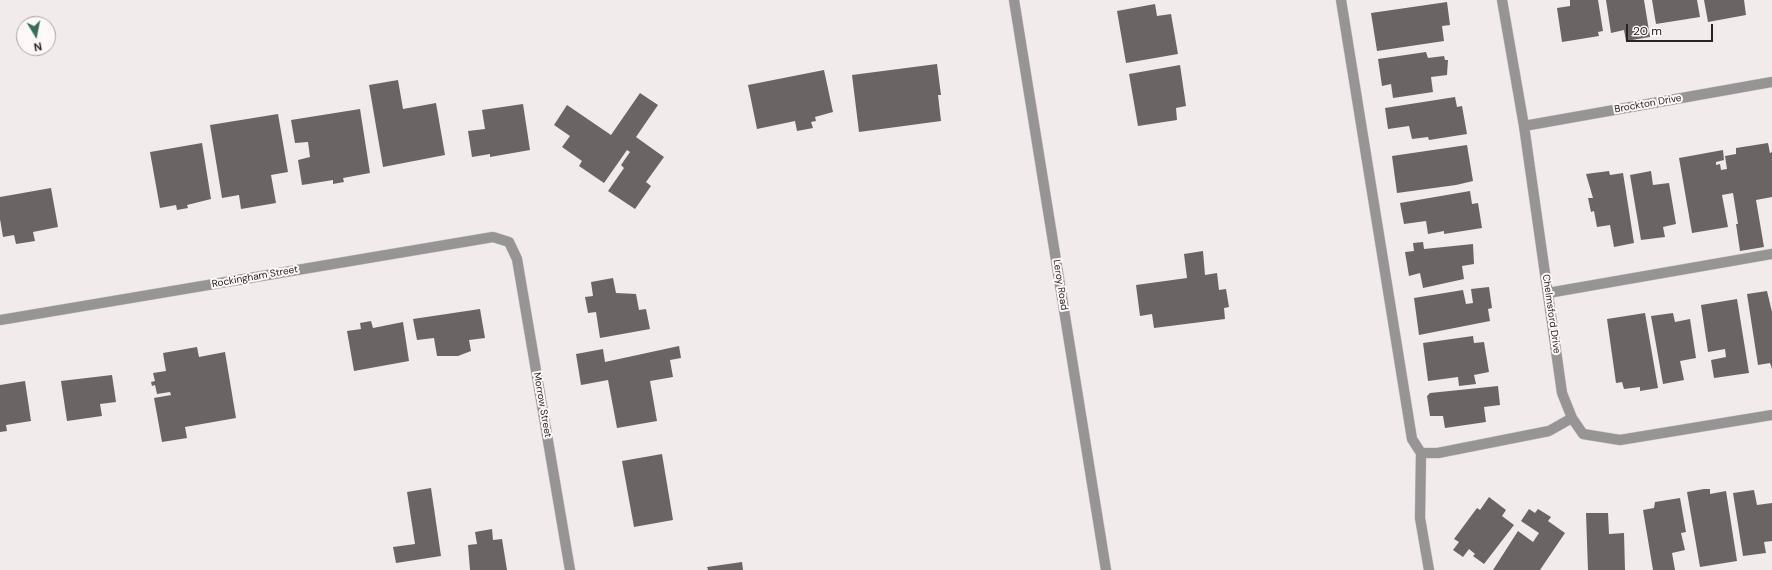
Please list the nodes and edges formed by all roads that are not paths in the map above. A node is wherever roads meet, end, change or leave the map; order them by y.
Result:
1 (1014, 0) edge
2 (1341, 0) edge
3 (1502, 0) edge
4 (1772, 82) edge
5 (1524, 126) junction
6 (509, 242) joint
7 (1772, 254) edge
8 (1548, 293) junction
9 (0, 320) edge
10 (1772, 415) edge
11 (1572, 418) junction
12 (1422, 453) junction
13 (570, 570) edge
14 (1106, 570) edge
15 (1430, 570) edge

1 - 14 street, Leroy Road
2 - 12 street
3 - 5 street, Chelmsford Drive
4 - 5 street, Brockton Drive
5 - 8 street, Chelmsford Drive
6 - 9 street, Rockingham Street
6 - 13 street, Morrow Street
7 - 8 street
8 - 11 street, Chelmsford Drive
10 - 11 street, Chelmsford Drive
11 - 12 street
12 - 15 street

